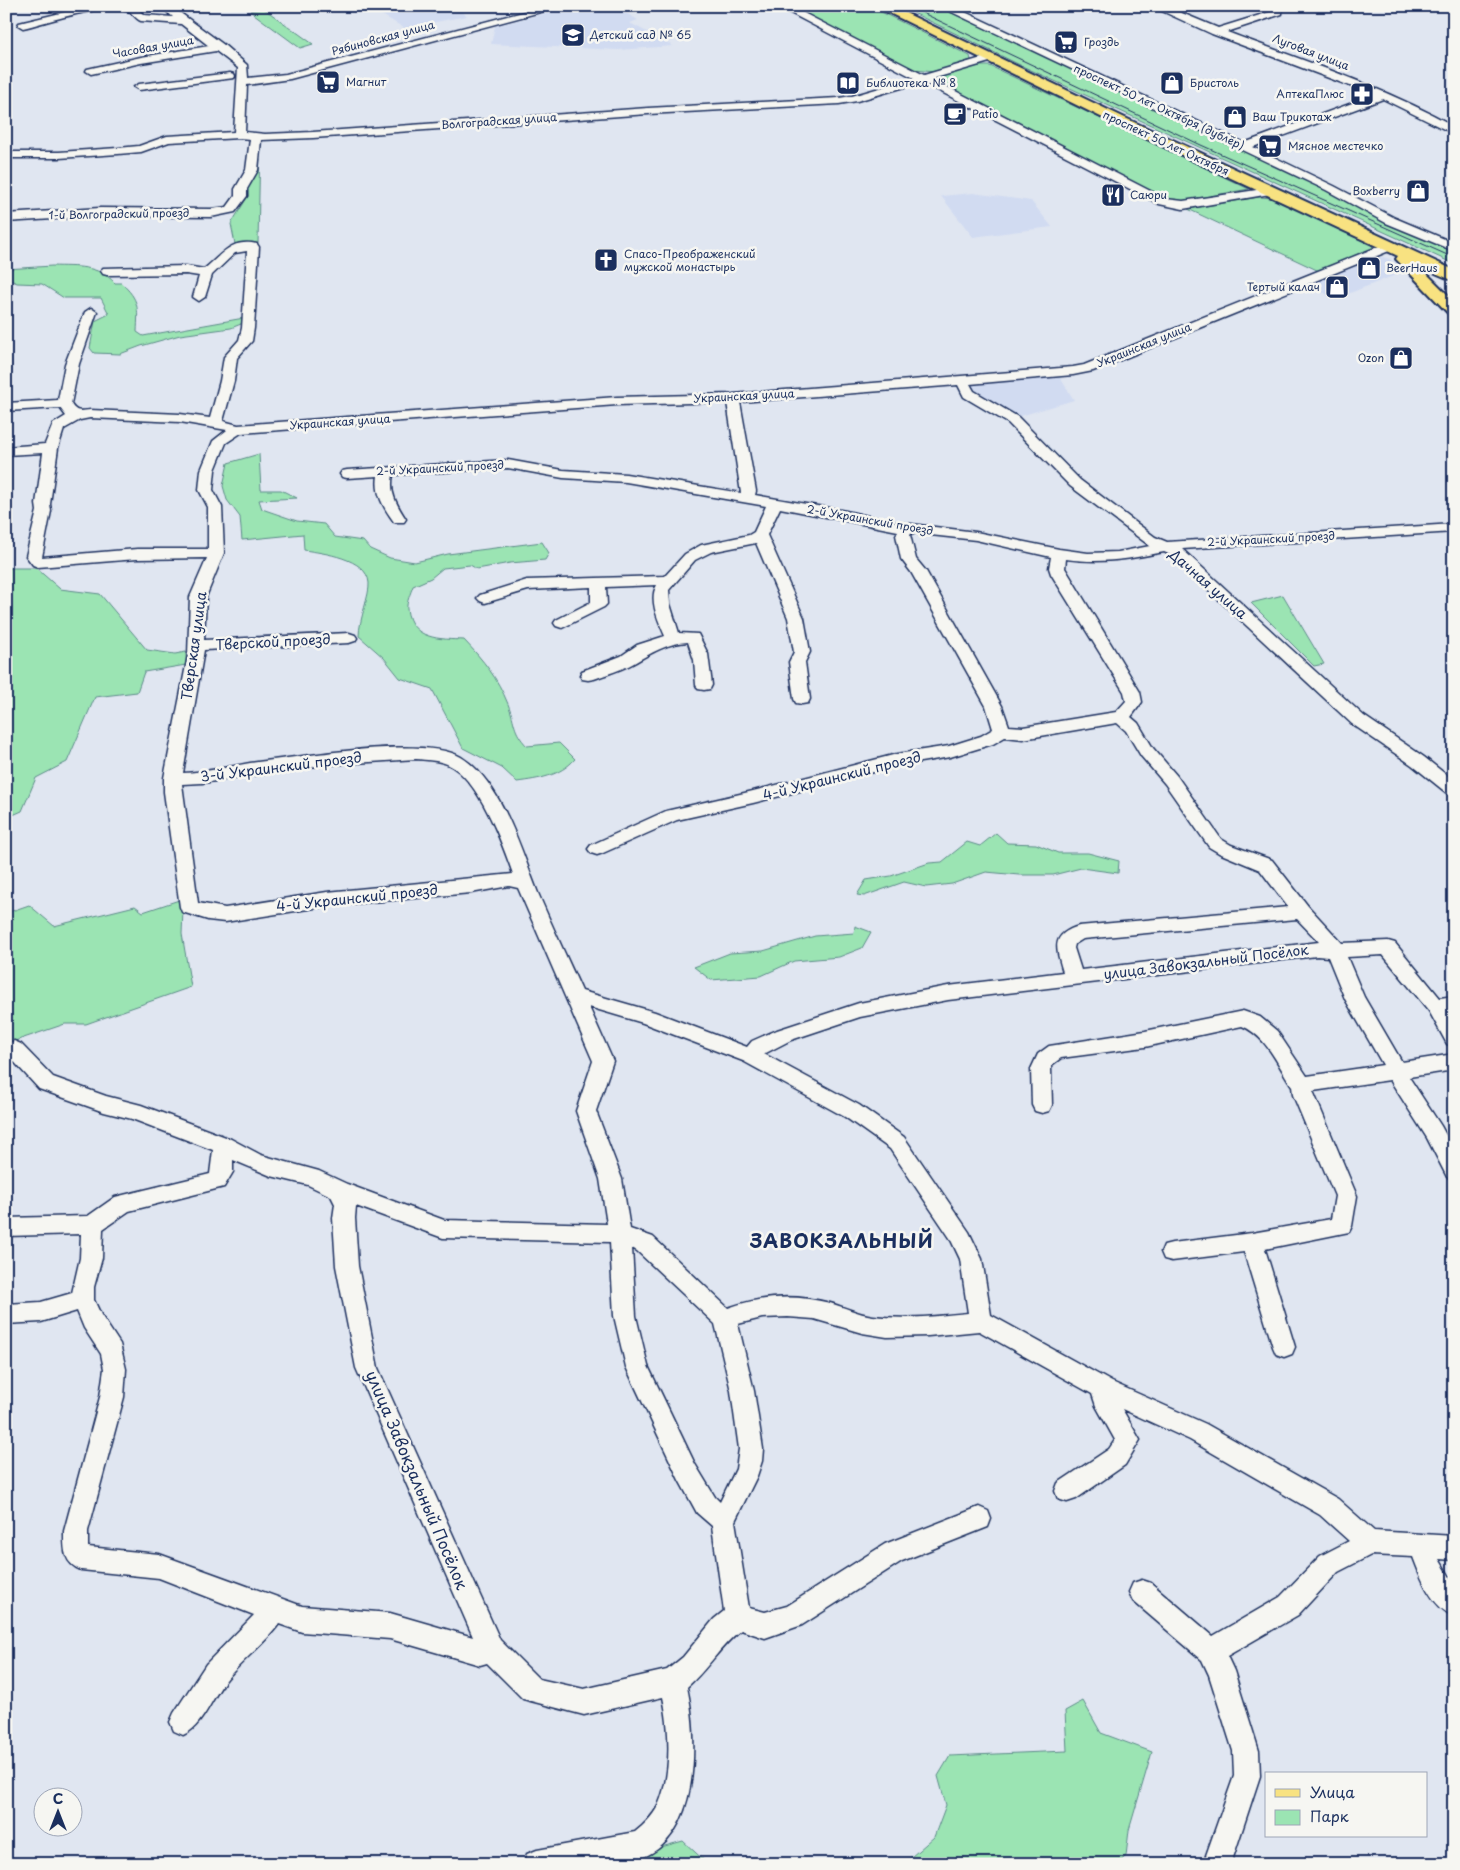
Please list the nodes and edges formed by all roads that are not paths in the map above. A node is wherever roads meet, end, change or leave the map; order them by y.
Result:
1 (103, 6) edge
2 (111, 6) edge
3 (165, 6) edge
4 (558, 6) edge
5 (782, 6) edge
6 (881, 6) edge
7 (968, 6) edge
8 (1156, 6) edge
9 (948, 8) edge
10 (1279, 12) dead end
11 (185, 21) junction
12 (22, 25) dead end
13 (1216, 32) junction
14 (220, 48) junction
15 (989, 59) junction
16 (91, 71) dead end
17 (277, 74) dead end
18 (230, 76) dead end
19 (260, 76) dead end
20 (923, 78) junction
21 (243, 82) junction
22 (139, 87) dead end
23 (1383, 95) junction
24 (1449, 115) dead end
25 (1429, 116) junction
26 (1454, 131) edge
27 (239, 135) junction
28 (256, 137) junction
29 (1244, 147) junction
30 (6, 148) edge
31 (6, 155) edge
32 (1270, 191) junction
33 (6, 218) edge
34 (1390, 246) junction
35 (1454, 247) edge
36 (107, 271) dead end
37 (206, 273) junction
38 (1454, 276) edge
39 (1454, 285) edge
40 (1442, 296) junction
41 (199, 297) dead end
42 (1454, 310) edge
43 (91, 312) dead end
44 (962, 381) junction
45 (733, 398) junction
46 (64, 404) junction
47 (6, 407) edge
48 (76, 416) junction
49 (215, 423) junction
50 (238, 429) junction
51 (51, 448) junction
52 (6, 451) edge
53 (387, 471) junction
54 (347, 474) dead end
55 (747, 498) junction
56 (775, 502) junction
57 (399, 520) dead end
58 (907, 528) junction
59 (1454, 528) edge
60 (760, 535) junction
61 (1165, 547) junction
62 (216, 553) junction
63 (1059, 554) junction
64 (669, 580) junction
65 (598, 583) junction
66 (484, 598) dead end
67 (562, 623) dead end
68 (349, 638) dead end
69 (674, 638) junction
70 (198, 645) junction
71 (588, 675) dead end
72 (704, 685) dead end
73 (802, 699) dead end
74 (1121, 717) junction
75 (1002, 731) junction
76 (172, 778) junction
77 (1454, 790) edge
78 (597, 849) dead end
79 (526, 883) junction
80 (189, 907) joint
81 (1301, 911) junction
82 (1337, 950) junction
83 (1074, 978) junction
84 (574, 997) junction
85 (1445, 1004) edge
86 (1454, 1039) edge
87 (14, 1049) dead end
88 (750, 1056) junction
89 (1454, 1062) edge
90 (1396, 1071) junction
91 (1302, 1085) junction
92 (1042, 1105) dead end
93 (224, 1145) junction
94 (1454, 1170) edge
95 (339, 1190) junction
96 (92, 1225) junction
97 (6, 1227) edge
98 (620, 1235) junction
99 (1252, 1242) junction
100 (1172, 1252) dead end
101 (83, 1300) junction
102 (6, 1314) edge
103 (725, 1319) junction
104 (981, 1321) junction
105 (1284, 1348) dead end
106 (1104, 1389) junction
107 (1067, 1491) dead end
108 (979, 1519) dead end
109 (723, 1520) junction
110 (1369, 1543) junction
111 (1423, 1547) junction
112 (1454, 1548) edge
113 (1142, 1592) dead end
114 (1454, 1604) edge
115 (274, 1610) junction
116 (738, 1617) junction
117 (491, 1649) junction
118 (1211, 1651) junction
119 (673, 1682) junction
120 (183, 1722) dead end
121 (538, 1864) edge
122 (1217, 1864) edge

1 - 12 street
2 - 11 street
3 - 11 street
4 - 21 street, Рябиновская улица
5 - 20 street
6 - 15 main road, проспект 50 лет Октября
7 - 9 street
8 - 13 street, Луговая улица
9 - 29 street, проспект 50 лет Октября (дублёр)
10 - 13 street
11 - 14 street
13 - 23 street, Луговая улица
14 - 16 street, Часовая улица
14 - 21 street
15 - 20 street, Волгоградская улица
15 - 32 main road, проспект 50 лет Октября
17 - 19 street
18 - 22 street
20 - 28 street, Волгоградская улица
20 - 32 street
21 - 27 street
23 - 25 street, Луговая улица
23 - 29 street
24 - 25 street
25 - 26 street, Луговая улица
27 - 28 street, Волгоградская улица
27 - 31 street, Волгоградская улица
28 - 33 street, 1-й Волгоградский проезд
29 - 35 street, проспект 50 лет Октября (дублёр)
30 - 31 street
32 - 34 main road, проспект 50 лет Октября
34 - 38 main road, проспект 50 лет Октября
34 - 40 main road
34 - 44 street, Украинская улица
36 - 37 street
37 - 41 street
37 - 49 street
39 - 40 main road
40 - 42 main road
43 - 46 street
44 - 45 street, Украинская улица
44 - 61 street, Дачная улица
45 - 50 street, Украинская улица
45 - 55 street
46 - 47 street
46 - 48 street
48 - 49 street, Украинская улица
48 - 51 street
49 - 50 street, Украинская улица
50 - 62 street, Тверская улица
51 - 52 street
51 - 62 street
53 - 54 street, 2-й Украинский проезд
53 - 55 street, 2-й Украинский проезд
53 - 57 street
55 - 56 street, 2-й Украинский проезд
56 - 58 street, 2-й Украинский проезд
56 - 60 street
58 - 63 street, 2-й Украинский проезд
58 - 75 street
59 - 61 street, 2-й Украинский проезд
60 - 64 street
60 - 73 street
61 - 63 street, 2-й Украинский проезд
61 - 77 street, Дачная улица
62 - 70 street, Тверская улица
63 - 74 street
64 - 65 street
64 - 69 street
65 - 66 street
65 - 67 street
68 - 70 street, Тверской проезд
69 - 71 street
69 - 72 street
70 - 76 street, Тверская улица
74 - 75 street, 4-й Украинский проезд
74 - 81 street, улица Завокзальный Посёлок
75 - 78 street, 4-й Украинский проезд
76 - 79 street, 3-й Украинский проезд
76 - 80 street, Тверская улица
79 - 80 street, 4-й Украинский проезд
79 - 84 street
81 - 82 street, улица Завокзальный Посёлок
81 - 83 street
82 - 83 street, улица Завокзальный Посёлок
82 - 85 street, улица Завокзальный Посёлок
82 - 90 street, улица Завокзальный Посёлок
83 - 88 street, улица Завокзальный Посёлок
84 - 88 street
84 - 98 street
85 - 86 street, улица Завокзальный Посёлок
87 - 93 street
88 - 104 street
89 - 90 street
90 - 91 street
90 - 94 street, улица Завокзальный Посёлок
91 - 92 street
91 - 99 street
93 - 95 street
93 - 96 street
95 - 98 street
95 - 117 street, улица Завокзальный Посёлок
96 - 97 street
96 - 101 street
98 - 103 street
98 - 109 street
99 - 100 street
99 - 105 street
101 - 102 street
101 - 115 street
103 - 104 street
103 - 109 street
104 - 106 street
106 - 107 street
106 - 110 street
108 - 116 street
109 - 116 street
110 - 111 street
110 - 118 street
111 - 112 street
111 - 114 street
113 - 118 street
115 - 117 street
115 - 120 street
116 - 119 street, улица Завокзальный Посёлок
117 - 119 street, улица Завокзальный Посёлок
118 - 122 street
119 - 121 street

